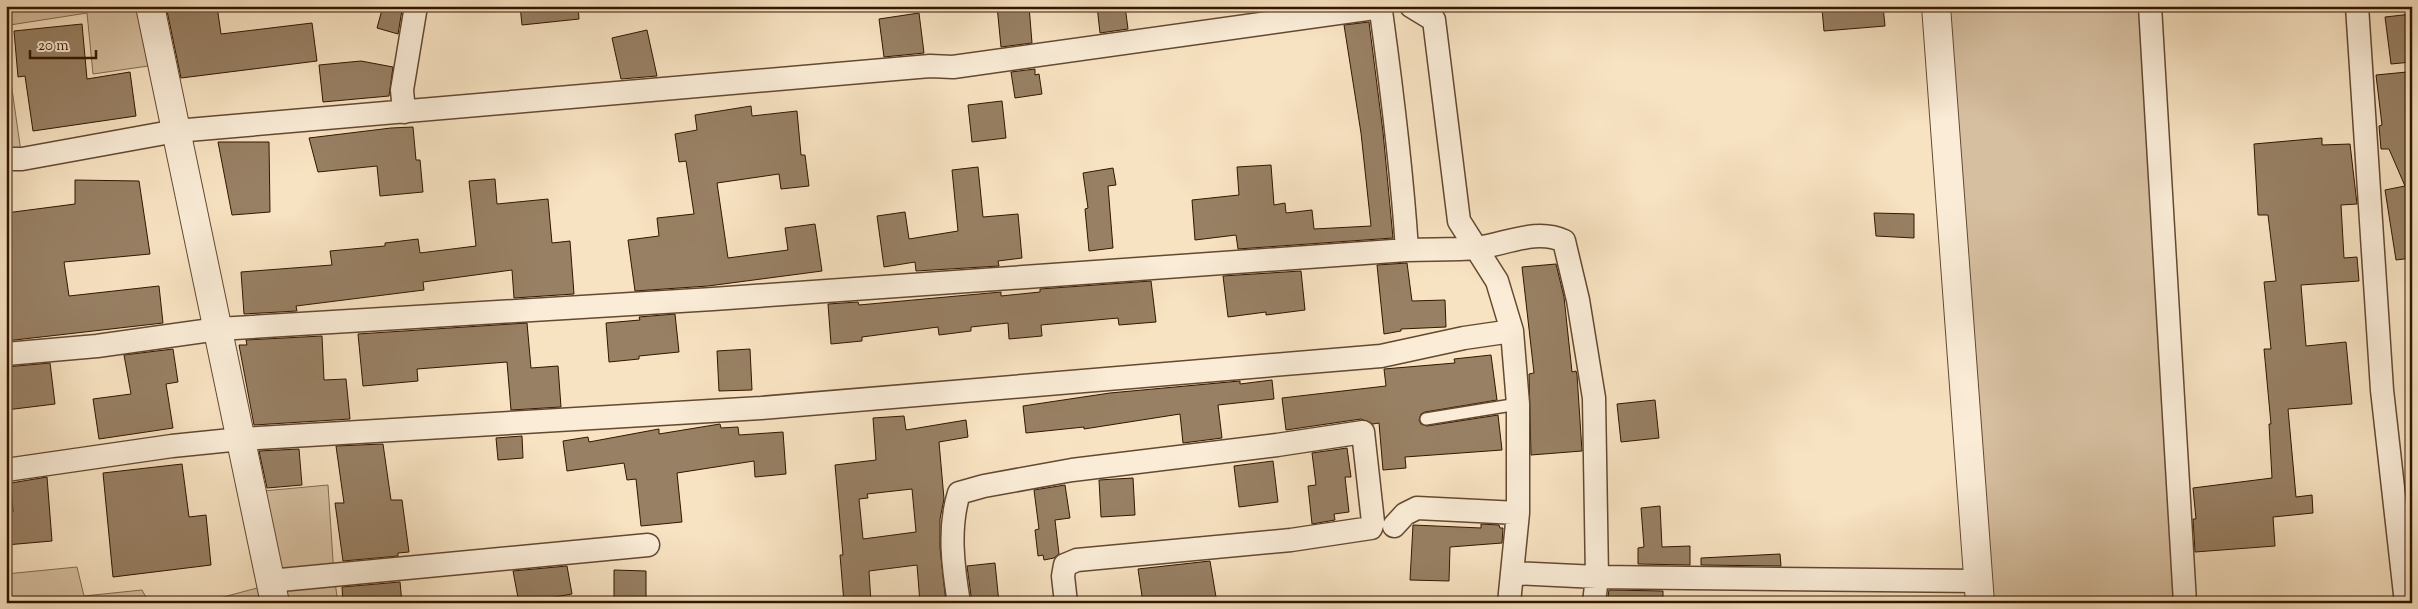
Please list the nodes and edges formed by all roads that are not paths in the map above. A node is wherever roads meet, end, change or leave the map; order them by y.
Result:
1 (150, 6) edge
2 (416, 6) edge
3 (1411, 6) edge
4 (1936, 6) edge
5 (2150, 6) edge
6 (2357, 6) edge
7 (404, 112) junction
8 (176, 131) junction
9 (6, 159) edge
10 (1478, 248) junction
11 (1407, 250) junction
12 (218, 329) junction
13 (1512, 331) junction
14 (6, 354) edge
15 (1518, 404) junction
16 (1426, 419) dead end
17 (241, 439) junction
18 (6, 470) edge
19 (1518, 514) junction
20 (1394, 526) dead end
21 (648, 545) dead end
22 (1512, 573) junction
23 (1597, 577) junction
24 (273, 592) edge
25 (1979, 592) edge
26 (959, 603) edge
27 (1066, 603) edge
28 (1509, 603) edge
29 (1594, 603) edge
30 (2186, 603) edge
31 (2406, 603) edge

1 - 8 street
2 - 7 street
3 - 10 street
4 - 25 street
5 - 30 street
6 - 31 street
7 - 8 street
7 - 11 street
8 - 9 street
8 - 12 street
10 - 11 street
10 - 13 street
10 - 23 street
11 - 12 street
12 - 14 street
12 - 17 street
13 - 15 street
13 - 17 street
15 - 16 lane
15 - 19 street
17 - 18 street
17 - 24 street
19 - 20 street
19 - 22 street
21 - 24 street
22 - 23 street
22 - 28 street
23 - 25 street
23 - 29 street
26 - 27 street

